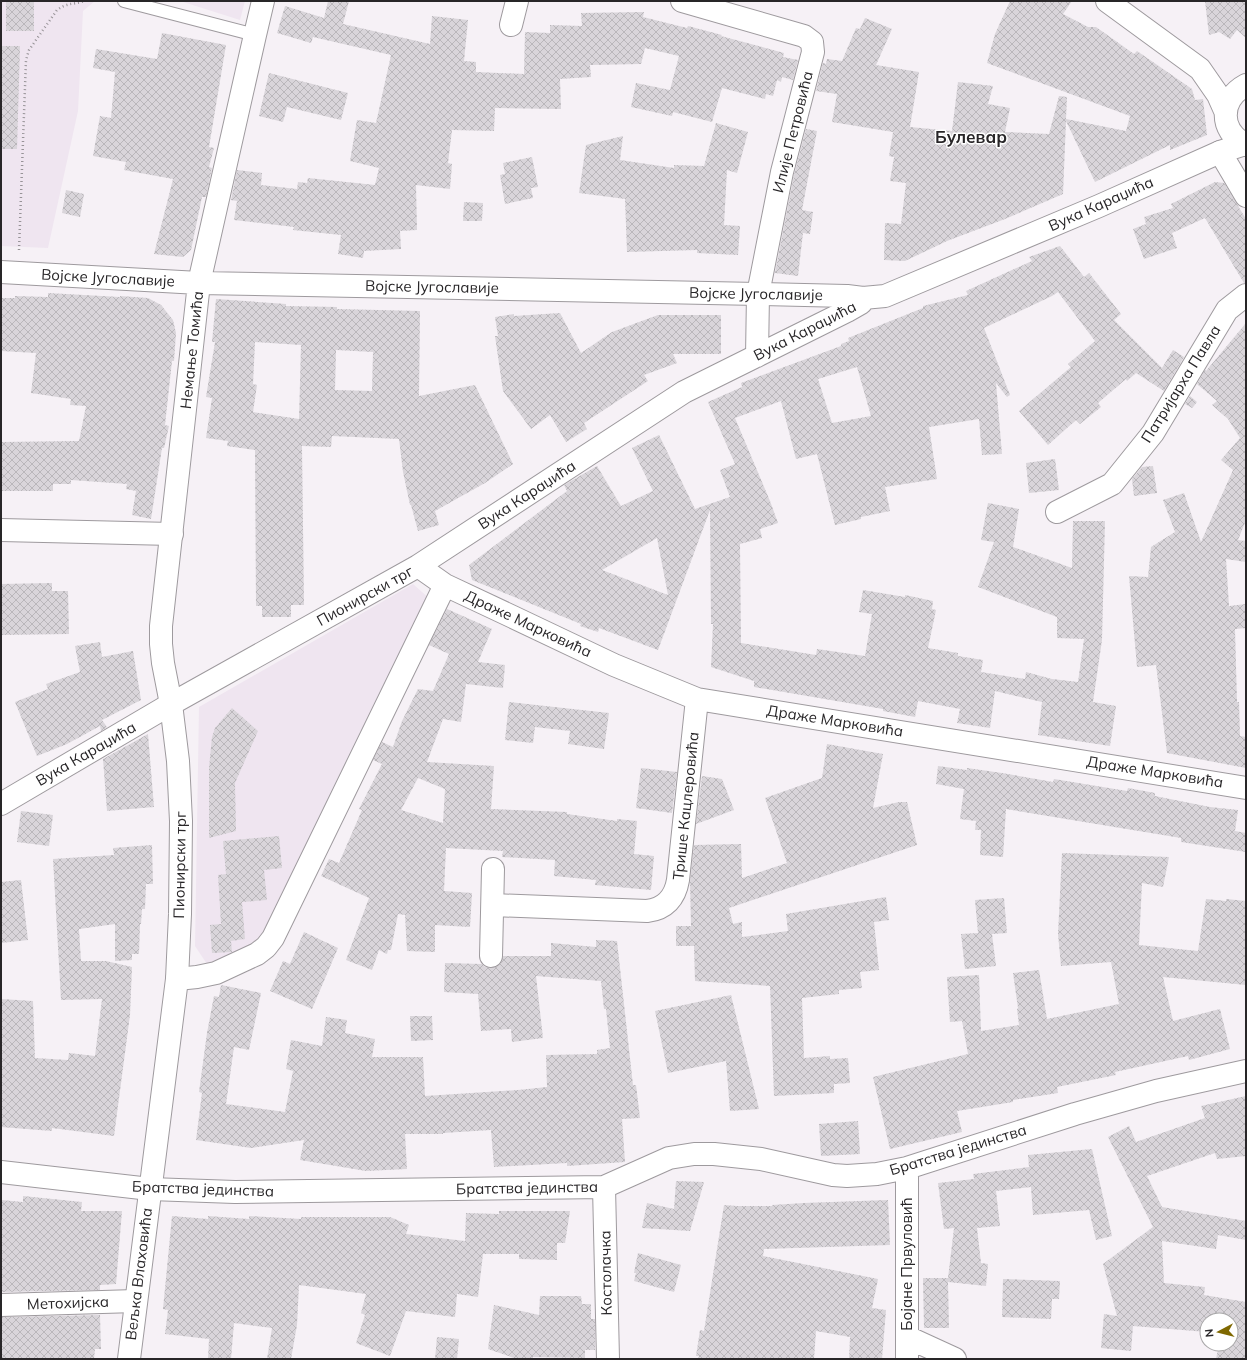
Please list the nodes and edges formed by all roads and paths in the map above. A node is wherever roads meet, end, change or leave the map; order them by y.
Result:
1 (84, 1) edge
2 (124, 1) edge
3 (263, 1) edge
4 (517, 1) edge
5 (682, 1) edge
6 (1107, 1) edge
7 (510, 25) dead end
8 (255, 35) junction
9 (1200, 69) junction
10 (1246, 85) edge
11 (1227, 120) junction
12 (1246, 144) edge
13 (1220, 152) junction
14 (1246, 196) edge
15 (10, 272) edge
16 (200, 283) junction
17 (758, 294) junction
18 (1246, 295) edge
19 (864, 298) junction
20 (757, 356) junction
21 (1057, 512) dead end
22 (1, 530) edge
23 (172, 534) junction
24 (418, 566) junction
25 (445, 585) junction
26 (697, 699) junction
27 (171, 704) junction
28 (1246, 788) edge
29 (1, 804) edge
30 (493, 869) dead end
31 (493, 905) junction
32 (491, 956) dead end
33 (177, 979) junction
34 (1246, 1071) edge
35 (907, 1168) junction
36 (1, 1172) edge
37 (604, 1187) junction
38 (150, 1189) junction
39 (136, 1301) junction
40 (1, 1305) edge
41 (908, 1337) junction
42 (129, 1359) edge
43 (608, 1359) edge
44 (907, 1359) edge
45 (954, 1359) edge

1 - 15 path
2 - 8 lane
3 - 8 street, Немање Томића
4 - 7 street
5 - 17 street, Илије Петровића
6 - 9 street
8 - 16 street, Немање Томића
9 - 10 street
9 - 11 street
10 - 11 street
11 - 12 street
11 - 13 street
12 - 13 street, Вука Караџића
13 - 14 street
13 - 19 street, Вука Караџића
15 - 16 street, Војске Југославије
16 - 17 street, Војске Југославије
16 - 23 street, Немање Томића
17 - 19 street, Војске Југославије
17 - 20 street, Илије Петровића
18 - 21 street, Патријарха Павла
19 - 20 street, Вука Караџића
20 - 24 street, Вука Караџића
22 - 23 street
23 - 27 street, Немање Томића
24 - 25 street, Пионирски трг
24 - 27 street, Пионирски трг
25 - 26 street, Драже Марковића
25 - 33 street
26 - 28 street, Драже Марковића
26 - 31 street, Трише Кацлеровића
27 - 29 street, Вука Караџића
27 - 33 street, Пионирски трг
30 - 31 street
31 - 32 street
33 - 38 street, Пионирски трг
34 - 35 street, Братства јединства
35 - 37 street, Братства јединства
35 - 41 street, Бојане Првуловић
36 - 38 street, Братства јединства
37 - 38 street, Братства јединства
37 - 43 street, Костолачка
38 - 39 street, Вељка Влаховића
39 - 40 street, Метохијска
39 - 42 street, Вељка Влаховића
41 - 44 street, Бојане Првуловић
41 - 45 street

